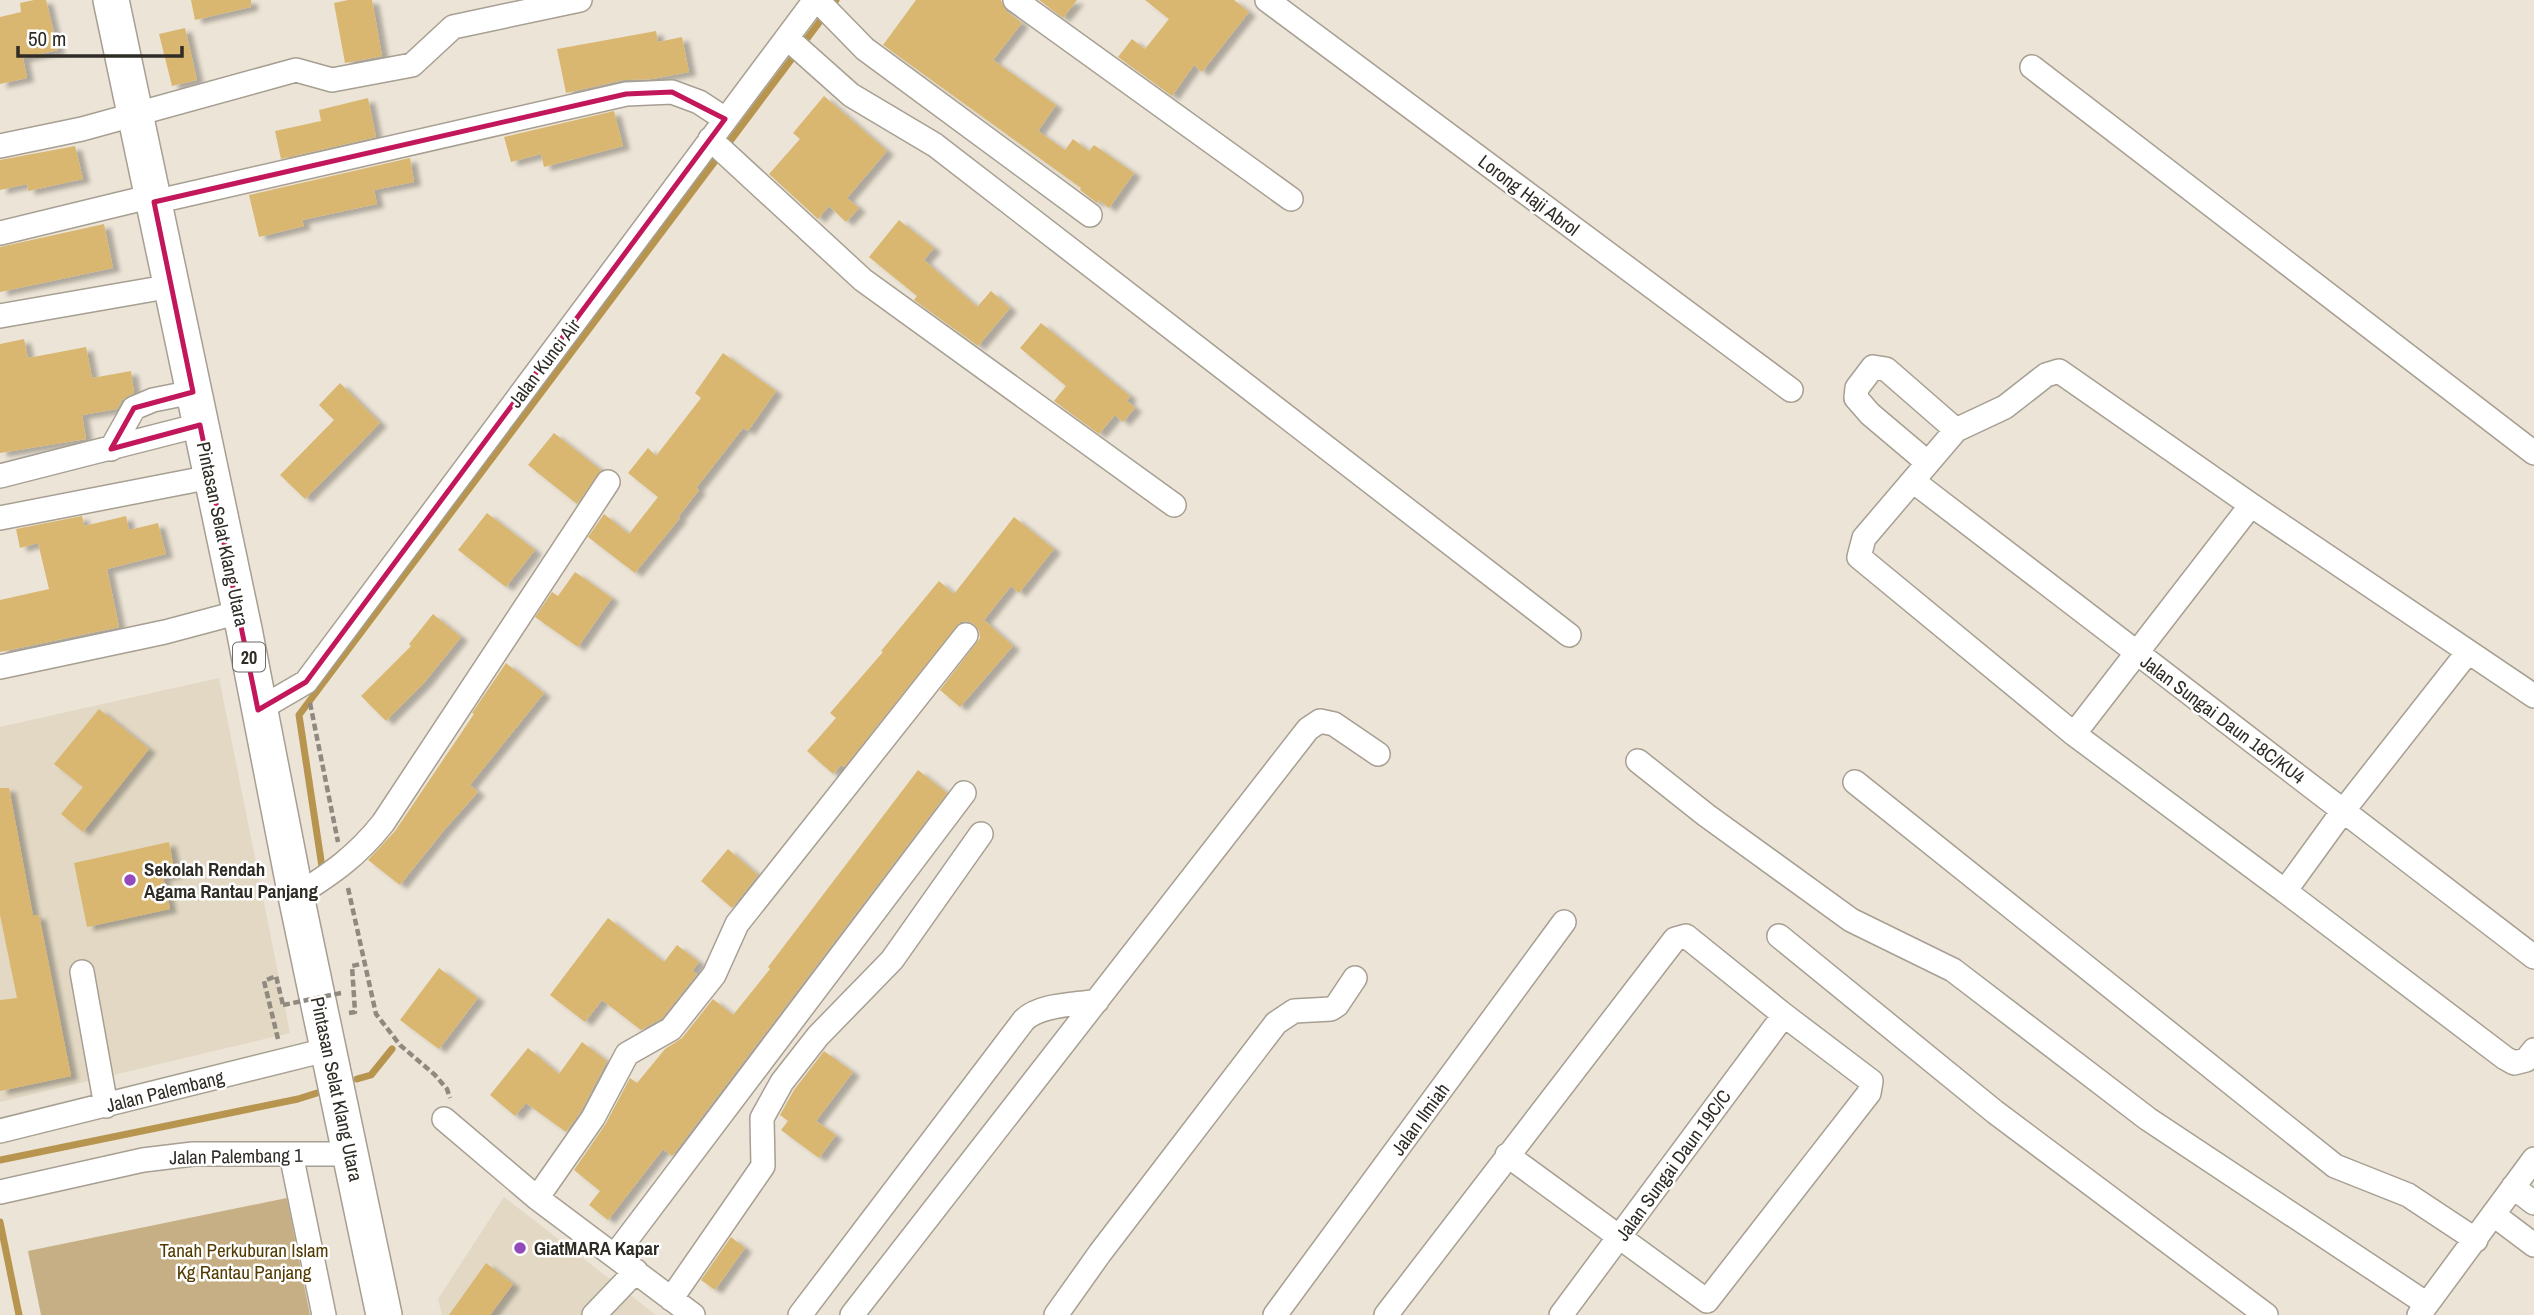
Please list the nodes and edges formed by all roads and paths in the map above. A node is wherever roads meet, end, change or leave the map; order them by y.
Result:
1 (111, 0) edge
2 (580, 0) edge
3 (1015, 0) edge
4 (1267, 0) edge
5 (822, 5) edge
6 (795, 45) junction
7 (2032, 68) dead end
8 (136, 115) junction
9 (725, 119) junction
10 (0, 146) edge
11 (719, 147) junction
12 (154, 199) junction
13 (1292, 199) dead end
14 (1090, 215) dead end
15 (0, 233) edge
16 (172, 286) junction
17 (0, 316) edge
18 (1791, 390) dead end
19 (193, 392) junction
20 (200, 425) junction
21 (1956, 430) junction
22 (111, 449) junction
23 (2534, 453) edge
24 (1928, 463) junction
25 (0, 476) edge
26 (211, 477) junction
27 (1913, 481) junction
28 (608, 482) dead end
29 (1174, 505) dead end
30 (2251, 505) junction
31 (0, 518) edge
32 (240, 612) junction
33 (966, 635) dead end
34 (1569, 635) dead end
35 (2468, 652) junction
36 (2137, 653) junction
37 (0, 667) edge
38 (2534, 696) edge
39 (258, 710) junction
40 (312, 711) dead end
41 (2074, 734) junction
42 (1378, 754) dead end
43 (1638, 761) dead end
44 (1855, 782) dead end
45 (964, 793) dead end
46 (2343, 811) junction
47 (981, 834) dead end
48 (343, 866) junction
49 (2285, 891) junction
50 (296, 896) junction
51 (1564, 922) dead end
52 (1779, 936) dead end
53 (2534, 957) edge
54 (365, 963) junction
55 (82, 972) dead end
56 (1355, 978) dead end
57 (1097, 1001) junction
58 (1784, 1015) junction
59 (274, 1017) dead end
60 (330, 1049) junction
61 (2534, 1049) edge
62 (106, 1106) junction
63 (444, 1119) joint
64 (0, 1132) edge
65 (290, 1154) junction
66 (350, 1154) junction
67 (1507, 1155) junction
68 (2534, 1159) edge
69 (2513, 1187) junction
70 (0, 1192) edge
71 (537, 1198) junction
72 (2534, 1203) edge
73 (2494, 1214) junction
74 (1621, 1236) junction
75 (2476, 1240) junction
76 (2534, 1245) edge
77 (615, 1255) junction
78 (636, 1271) junction
79 (671, 1299) junction
80 (1702, 1308) edge
81 (2423, 1310) edge
82 (324, 1315) edge
83 (384, 1315) edge
84 (594, 1315) edge
85 (693, 1315) edge
86 (800, 1315) edge
87 (852, 1315) edge
88 (1056, 1315) edge
89 (1275, 1315) edge
90 (1386, 1315) edge
91 (1561, 1315) edge
92 (2266, 1315) edge

1 - 8 highway, Pintasan Selat Klang Utara / 20
2 - 8 street
3 - 13 street
4 - 18 street, Lorong Haji Abrol
5 - 6 street, Jalan Kunci Air
5 - 14 street
6 - 9 street, Jalan Kunci Air
6 - 34 street
7 - 23 street
8 - 10 street
8 - 12 highway, Pintasan Selat Klang Utara / 20
9 - 11 street, Jalan Kunci Air
9 - 12 street
11 - 29 street
11 - 39 street, Jalan Kunci Air
12 - 15 street
12 - 16 highway, Pintasan Selat Klang Utara / 20
16 - 17 street
16 - 19 highway, Pintasan Selat Klang Utara / 20
19 - 20 highway, Pintasan Selat Klang Utara / 20
19 - 22 street
20 - 22 street
20 - 26 highway, Pintasan Selat Klang Utara / 20
21 - 24 street
21 - 24 street
21 - 30 street
22 - 25 street
24 - 27 street
26 - 31 street
26 - 32 highway, Pintasan Selat Klang Utara / 20
27 - 36 street, Jalan Sungai Daun 18C/KU4
27 - 41 street
28 - 48 street
30 - 35 street
30 - 36 street
32 - 37 street
32 - 39 highway, Pintasan Selat Klang Utara / 20
33 - 71 street
35 - 38 street
35 - 46 street
36 - 41 street
36 - 46 street, Jalan Sungai Daun 18C/KU4
39 - 50 highway, Pintasan Selat Klang Utara / 20
40 - 48 path
41 - 49 street
42 - 57 street
43 - 81 street
44 - 75 street
45 - 77 street
46 - 49 street
46 - 53 street, Jalan Sungai Daun 18C/KU4
47 - 79 street
48 - 50 street
48 - 54 path
49 - 61 street
50 - 60 highway, Pintasan Selat Klang Utara / 20
51 - 89 street, Jalan Ilmiah
52 - 92 street
54 - 59 path, bridge
54 - 63 path
55 - 62 street
56 - 88 street
57 - 86 street
57 - 87 street
58 - 67 street
58 - 74 street, Jalan Sungai Daun 19C/C
58 - 80 street
60 - 62 street, Jalan Palembang
60 - 66 highway, Pintasan Selat Klang Utara / 20
62 - 64 street, Jalan Palembang
63 - 71 street
65 - 66 street, Jalan Palembang 1
65 - 70 street, Jalan Palembang 1
65 - 82 street
66 - 83 highway, Pintasan Selat Klang Utara / 20
67 - 74 street
67 - 90 street
68 - 69 street
69 - 72 street
69 - 73 street
71 - 77 street
73 - 75 street
73 - 76 street
74 - 80 street
74 - 91 street, Jalan Sungai Daun 19C/C
75 - 81 street
77 - 78 street
78 - 79 street
78 - 84 street
79 - 85 street

